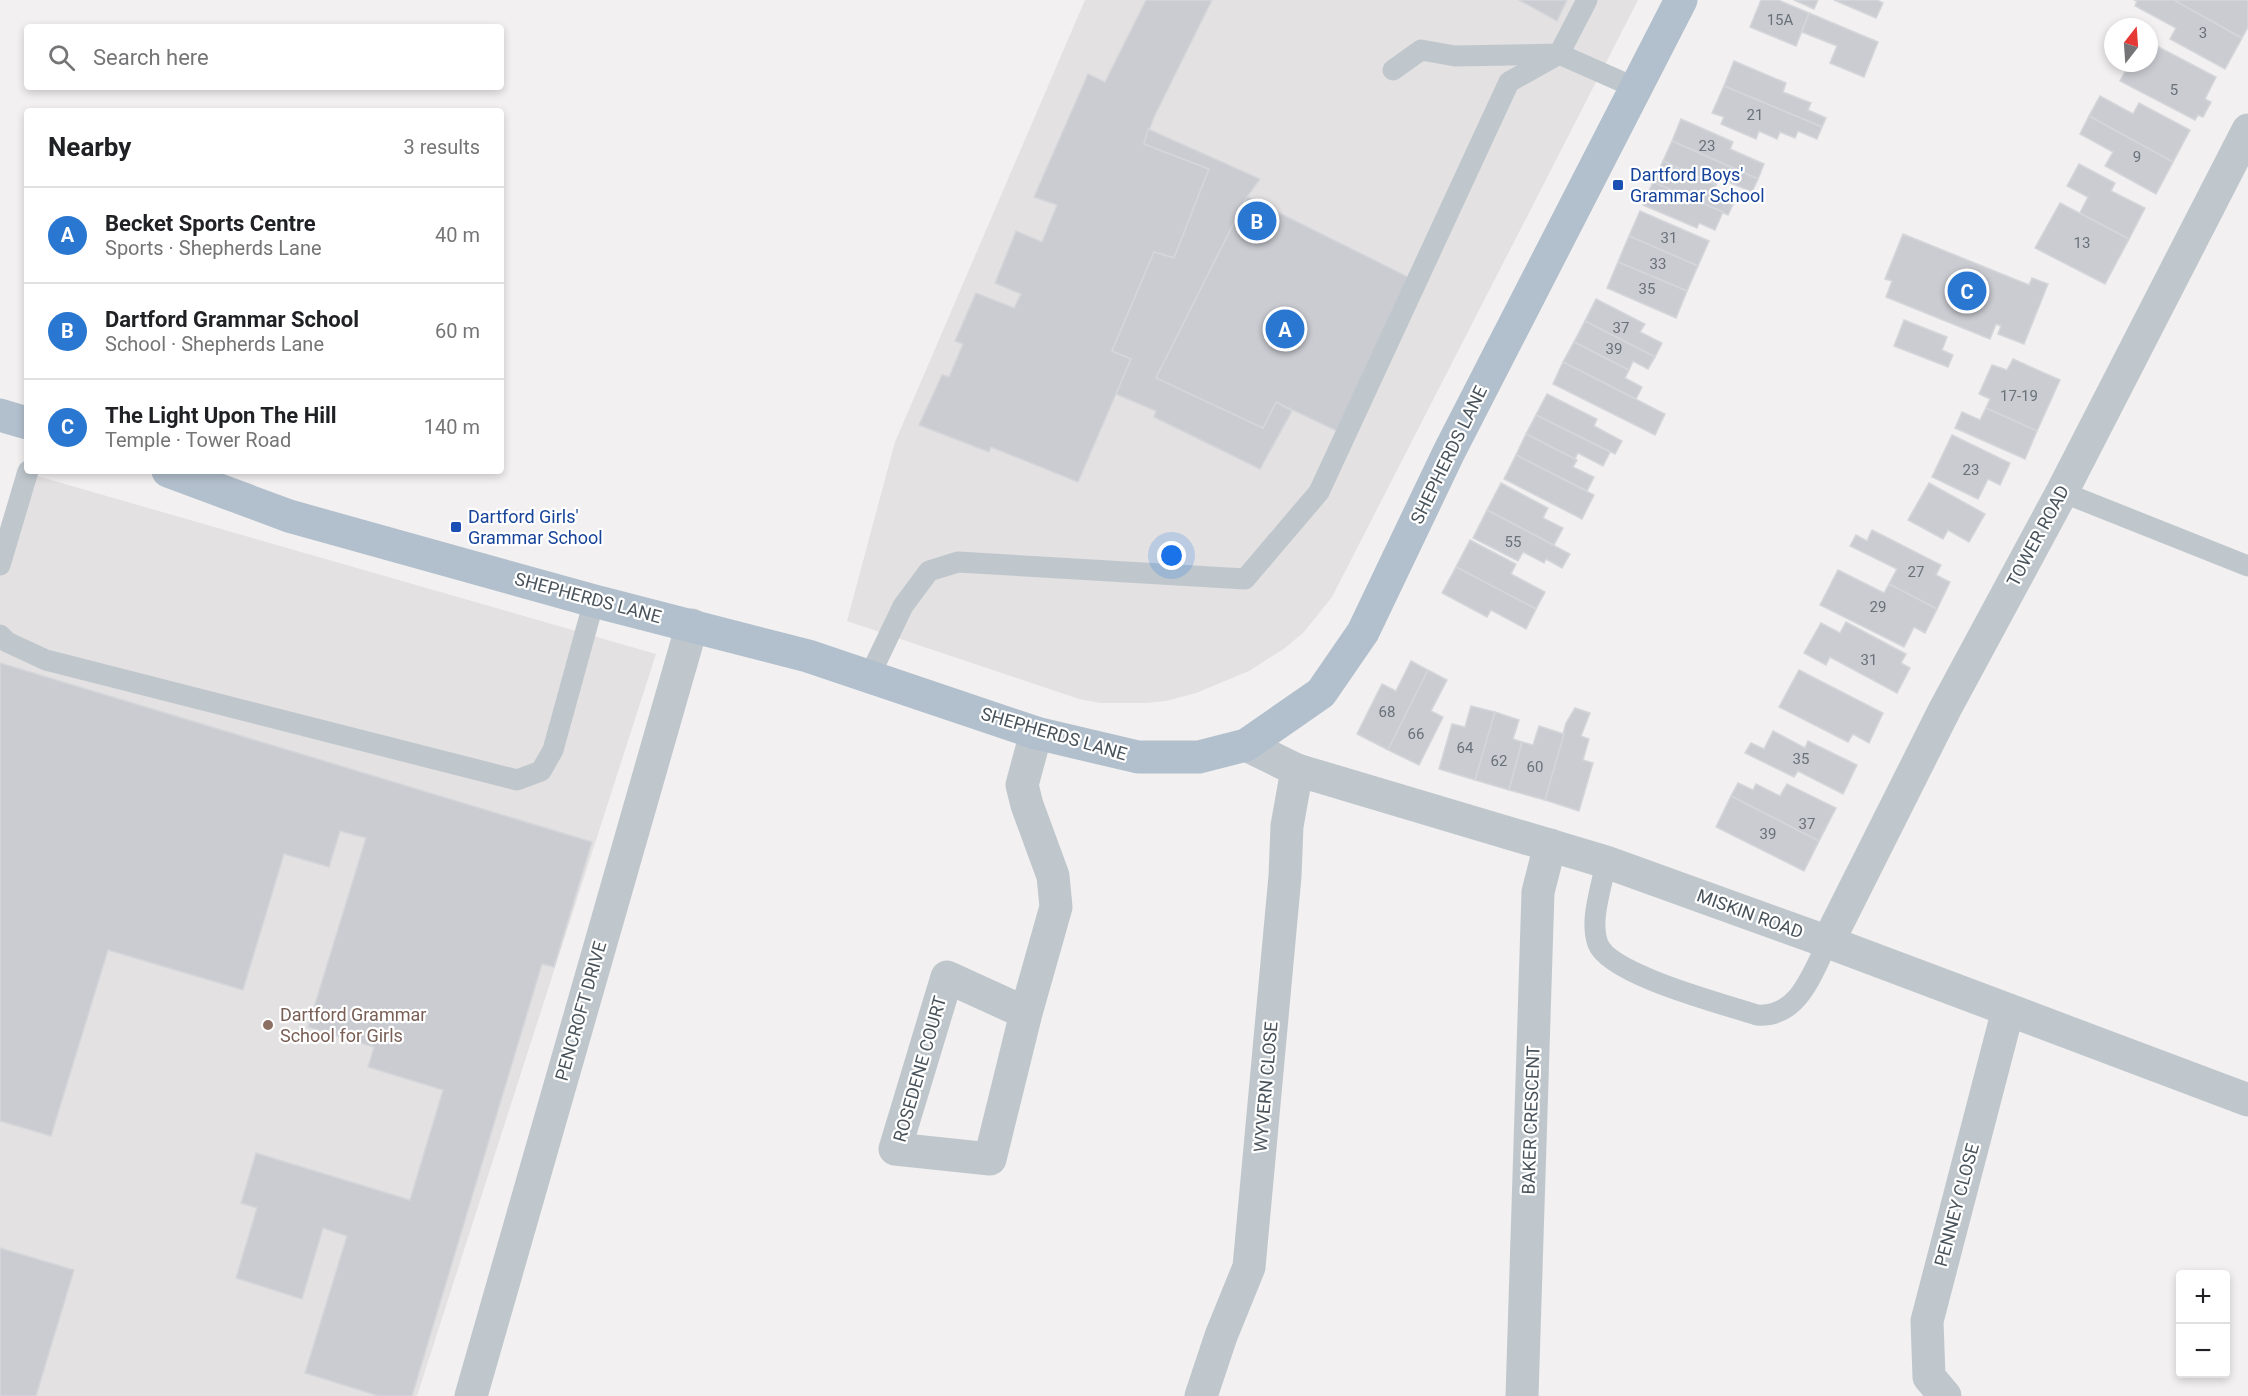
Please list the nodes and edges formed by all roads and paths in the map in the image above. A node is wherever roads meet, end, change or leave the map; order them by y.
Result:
1 (1587, 0) edge
2 (1682, 0) edge
3 (1559, 54) junction
4 (1393, 70) dead end
5 (1636, 88) junction
6 (2248, 130) edge
7 (0, 415) edge
8 (24, 422) edge
9 (27, 474) edge
10 (176, 474) edge
11 (2062, 492) junction
12 (0, 565) edge
13 (2248, 566) edge
14 (594, 601) junction
15 (692, 625) junction
16 (0, 635) edge
17 (869, 677) junction
18 (1036, 733) junction
19 (1246, 745) junction
20 (1297, 770) junction
21 (1550, 845) junction
22 (1606, 862) junction
23 (1828, 942) junction
24 (2008, 1010) junction
25 (1026, 1013) junction
26 (2248, 1100) edge
27 (471, 1396) edge
28 (1201, 1396) edge
29 (1522, 1396) edge
30 (1945, 1396) edge

1 - 3 lane
2 - 5 main road, SHEPHERDS LANE
3 - 4 lane
3 - 5 lane
3 - 17 lane
5 - 19 main road, SHEPHERDS LANE
6 - 11 street, TOWER ROAD
7 - 8 main road
9 - 12 lane
10 - 14 main road, SHEPHERDS LANE
11 - 13 lane
11 - 23 street, TOWER ROAD
14 - 15 main road, SHEPHERDS LANE
14 - 16 lane
15 - 17 main road, SHEPHERDS LANE
15 - 27 street, PENCROFT DRIVE
17 - 18 main road, SHEPHERDS LANE
18 - 19 main road, SHEPHERDS LANE
18 - 25 street, ROSEDENE COURT
19 - 20 street, MISKIN ROAD
20 - 21 street, MISKIN ROAD
20 - 28 street, WYVERN CLOSE
21 - 22 street, MISKIN ROAD
21 - 29 street, BAKER CRESCENT
22 - 23 street, MISKIN ROAD
22 - 23 lane
23 - 24 street, MISKIN ROAD
24 - 26 street, MISKIN ROAD
24 - 30 street, PENNEY CLOSE
25 - 25 street, ROSEDENE COURT

